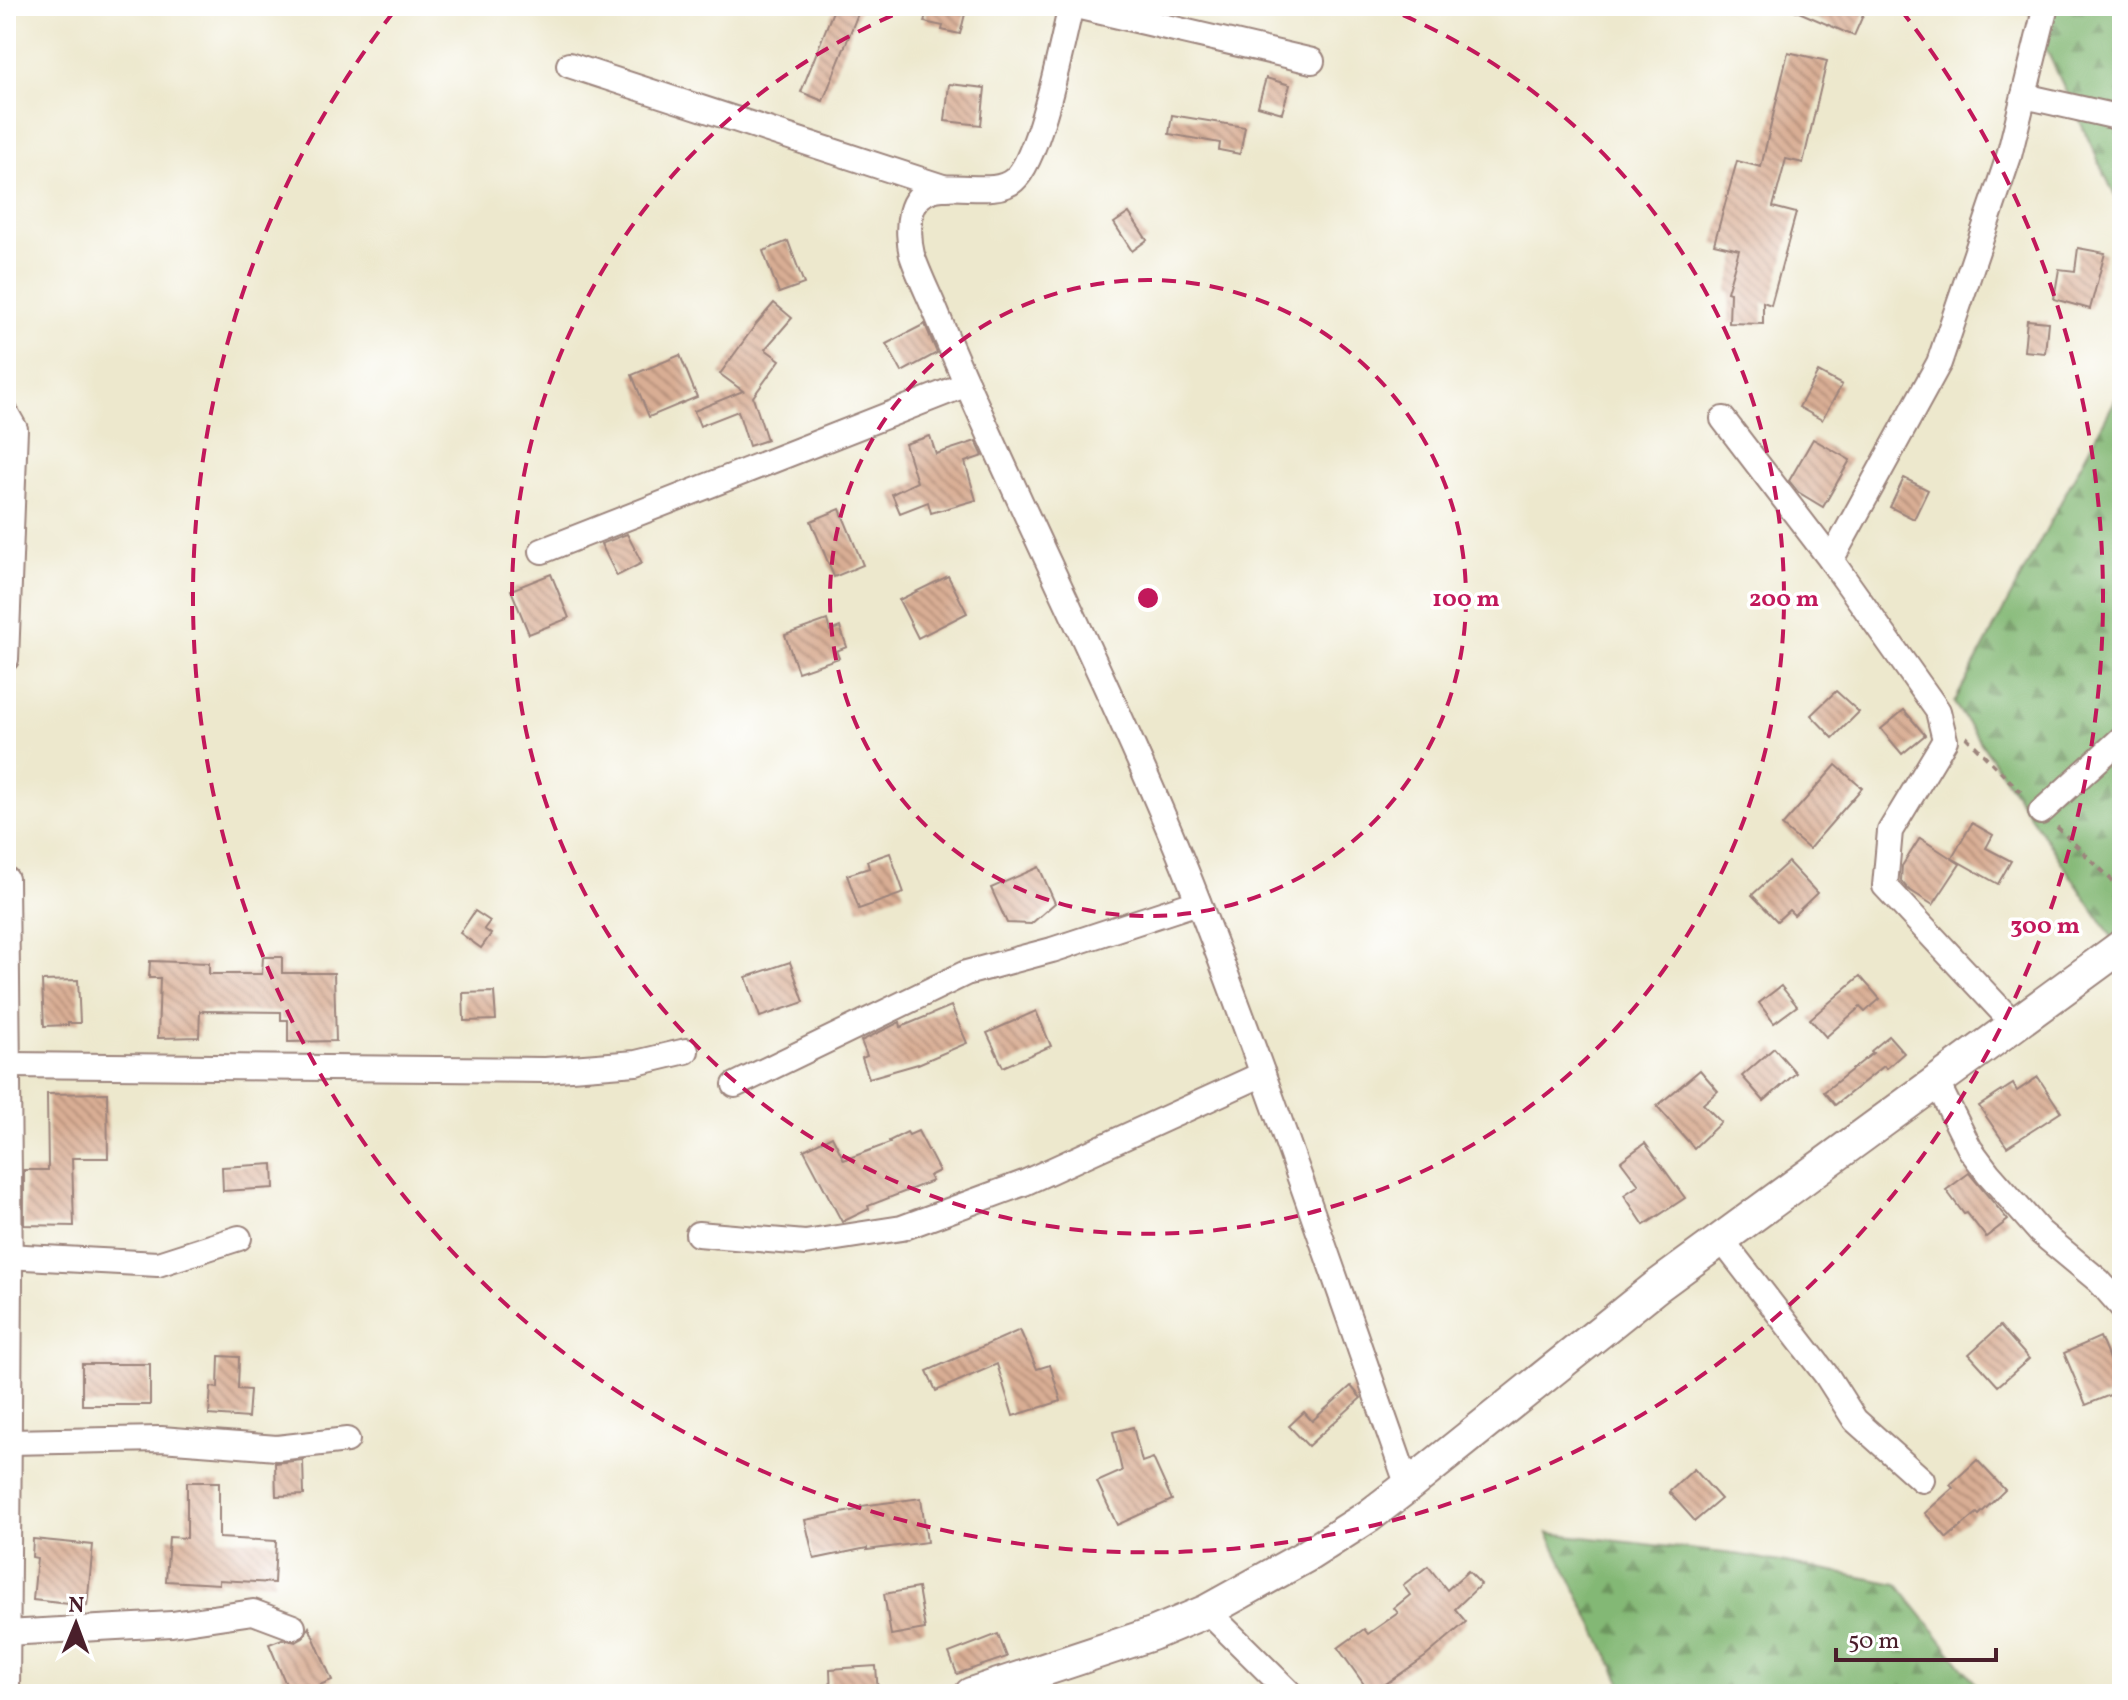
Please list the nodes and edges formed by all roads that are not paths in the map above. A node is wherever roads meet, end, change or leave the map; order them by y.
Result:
1 (1074, 6) edge
2 (2046, 6) edge
3 (1312, 61) dead end
4 (569, 65) dead end
5 (2024, 96) junction
6 (2122, 118) edge
7 (946, 188) junction
8 (967, 384) junction
9 (6, 413) edge
10 (1723, 419) dead end
11 (542, 551) dead end
12 (1831, 560) junction
13 (6, 659) edge
14 (2122, 738) edge
15 (2041, 812) dead end
16 (6, 879) edge
17 (1198, 902) junction
18 (2122, 946) edge
19 (2014, 1024) junction
20 (686, 1051) dead end
21 (8, 1065) junction
22 (1263, 1074) junction
23 (1936, 1081) junction
24 (735, 1085) dead end
25 (698, 1234) dead end
26 (239, 1238) dead end
27 (1721, 1239) junction
28 (8, 1256) edge
29 (2122, 1307) edge
30 (347, 1440) dead end
31 (9, 1442) junction
32 (1922, 1480) dead end
33 (1408, 1486) junction
34 (1207, 1611) junction
35 (293, 1627) dead end
36 (7, 1633) edge
37 (7, 1694) edge
38 (971, 1694) edge
39 (1291, 1694) edge

1 - 3 street
1 - 7 street
2 - 5 street
4 - 7 street
5 - 6 street
5 - 12 street
7 - 8 street
8 - 11 street
8 - 17 street
9 - 13 street
10 - 12 street
12 - 19 street
14 - 15 street
16 - 21 street
17 - 22 street
17 - 24 street
18 - 19 street
19 - 23 street
20 - 21 street
21 - 28 street
22 - 25 street
22 - 33 street
23 - 27 street
23 - 29 street
26 - 28 street
27 - 32 street
27 - 33 street
28 - 31 street
30 - 31 street
31 - 36 street
33 - 34 street
34 - 38 street
34 - 39 street
35 - 36 street
36 - 37 street

